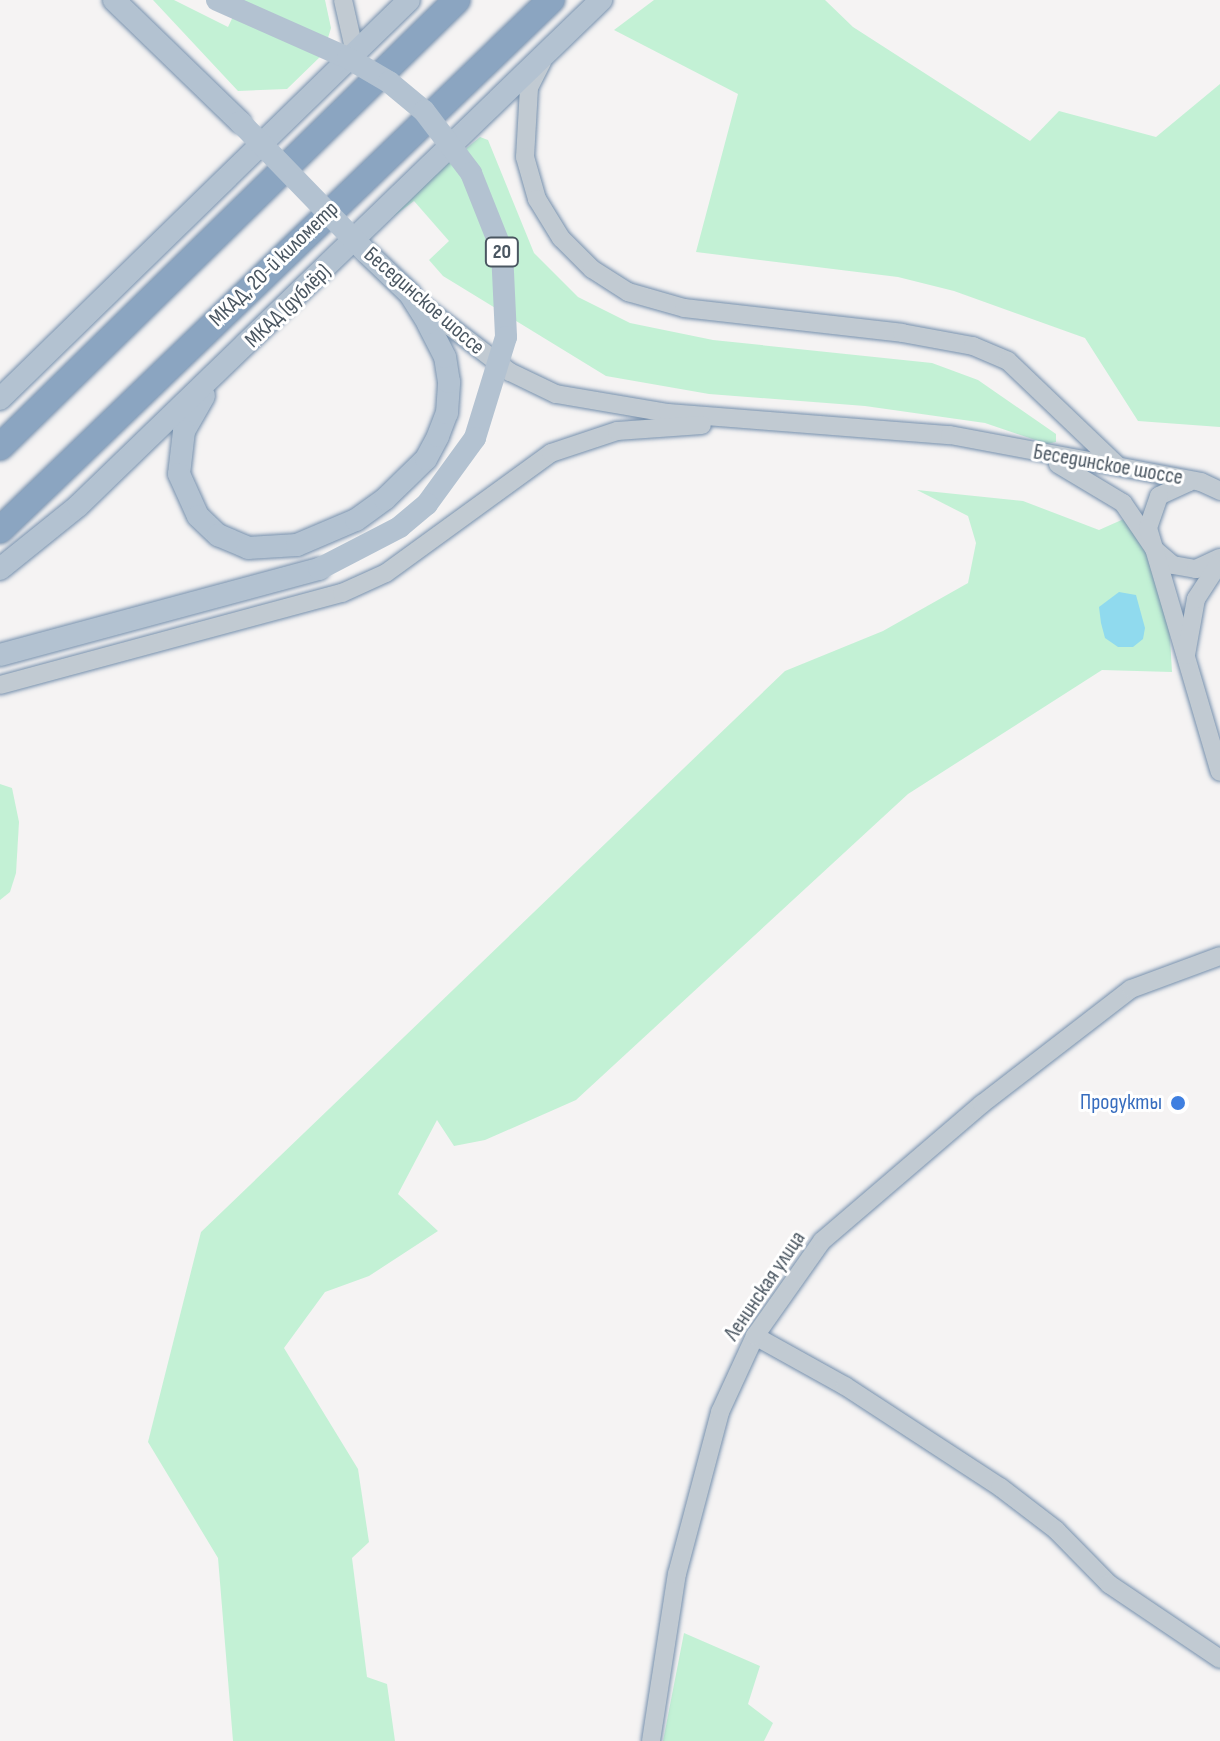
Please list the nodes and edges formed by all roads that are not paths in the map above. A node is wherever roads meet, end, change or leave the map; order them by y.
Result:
1 (114, 0) edge
2 (217, 0) edge
3 (343, 0) edge
4 (409, 0) edge
5 (457, 0) edge
6 (551, 0) edge
7 (601, 0) edge
8 (549, 48) junction
9 (355, 53) junction
10 (410, 294) junction
11 (222, 368) junction
12 (0, 399) edge
13 (773, 422) junction
14 (0, 447) edge
15 (1014, 447) junction
16 (1123, 469) junction
17 (1211, 483) edge
18 (1220, 491) edge
19 (0, 530) edge
20 (1150, 540) junction
21 (1220, 560) edge
22 (0, 569) edge
23 (0, 655) edge
24 (1185, 662) junction
25 (0, 685) edge
26 (1220, 772) edge
27 (1220, 956) edge
28 (755, 1336) junction
29 (1220, 1659) edge
30 (651, 1741) edge

1 - 10 main road, Бесединское шоссе, bridge
2 - 23 main road, 20, bridge
3 - 9 street
4 - 9 main road
5 - 14 highway
6 - 19 highway, МКАД, 20-й километр
7 - 8 main road, МКАД (дублёр)
8 - 11 main road, МКАД (дублёр)
8 - 16 street
9 - 12 main road
10 - 11 main road
10 - 13 street, Бесединское шоссе
11 - 22 main road, МКАД (дублёр)
13 - 15 street, Бесединское шоссе
13 - 25 street
15 - 16 street, Бесединское шоссе
15 - 20 street, Бесединское шоссе
16 - 17 street, Бесединское шоссе
17 - 18 street, Бесединское шоссе
17 - 20 street
20 - 21 street
20 - 24 street
21 - 24 street
24 - 26 street
27 - 28 street, Ленинская улица
28 - 29 street
28 - 30 street, Ленинская улица

